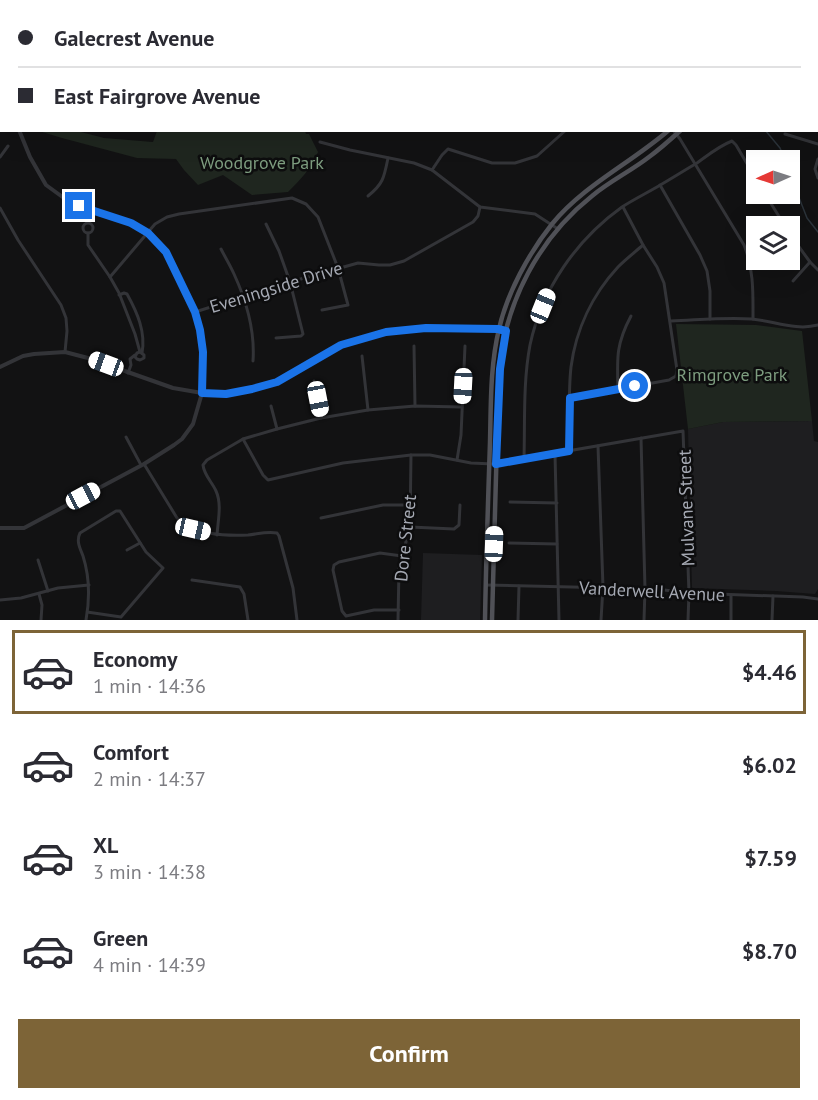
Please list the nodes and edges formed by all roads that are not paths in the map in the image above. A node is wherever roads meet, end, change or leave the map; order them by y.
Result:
1 (20, 132) edge
2 (564, 132) edge
3 (673, 132) edge
4 (674, 132) edge
5 (676, 132) edge
6 (786, 134) dead end
7 (320, 141) dead end
8 (818, 144) edge
9 (8, 146) dead end
10 (0, 157) edge
11 (388, 158) junction
12 (818, 159) edge
13 (746, 162) edge
14 (695, 164) junction
15 (432, 170) junction
16 (818, 178) edge
17 (660, 185) junction
18 (368, 196) dead end
19 (480, 207) junction
20 (623, 207) junction
21 (0, 210) edge
22 (266, 224) dead end
23 (552, 224) junction
24 (558, 229) junction
25 (88, 233) dead end
26 (148, 233) junction
27 (643, 245) junction
28 (800, 248) edge
29 (221, 249) dead end
30 (810, 261) junction
31 (338, 268) junction
32 (818, 270) edge
33 (110, 277) junction
34 (794, 281) dead end
35 (290, 282) junction
36 (119, 295) junction
37 (244, 297) junction
38 (322, 310) dead end
39 (195, 312) junction
40 (632, 316) dead end
41 (710, 319) junction
42 (753, 320) junction
43 (670, 321) junction
44 (818, 325) edge
45 (498, 329) junction
46 (506, 331) junction
47 (276, 338) dead end
48 (414, 346) dead end
49 (465, 346) dead end
50 (65, 352) junction
51 (141, 352) junction
52 (135, 355) junction
53 (362, 356) dead end
54 (253, 361) dead end
55 (0, 367) edge
56 (128, 372) junction
57 (314, 381) dead end
58 (618, 389) junction
59 (202, 393) junction
60 (570, 398) junction
61 (272, 406) dead end
62 (415, 406) junction
63 (462, 407) junction
64 (368, 410) junction
65 (321, 418) junction
66 (277, 429) junction
67 (126, 437) dead end
68 (641, 438) junction
69 (243, 439) junction
70 (598, 446) junction
71 (569, 451) junction
72 (555, 454) junction
73 (411, 455) junction
74 (524, 459) junction
75 (458, 460) junction
76 (143, 464) junction
77 (489, 464) junction
78 (496, 464) junction
79 (510, 502) dead end
80 (557, 503) junction
81 (410, 505) junction
82 (460, 505) dead end
83 (321, 518) dead end
84 (410, 527) junction
85 (0, 528) edge
86 (217, 535) junction
87 (140, 543) junction
88 (509, 543) dead end
89 (557, 544) junction
90 (127, 550) dead end
91 (402, 556) junction
92 (38, 560) dead end
93 (192, 580) dead end
94 (89, 585) junction
95 (486, 585) junction
96 (493, 585) junction
97 (519, 585) junction
98 (559, 586) junction
99 (603, 587) junction
100 (645, 589) junction
101 (48, 591) junction
102 (689, 593) junction
103 (39, 594) junction
104 (731, 595) junction
105 (773, 596) junction
106 (818, 599) edge
107 (0, 600) edge
108 (399, 610) junction
109 (87, 612) junction
110 (41, 620) edge
111 (86, 620) edge
112 (248, 620) edge
113 (297, 620) edge
114 (398, 620) edge
115 (485, 620) edge
116 (492, 620) edge
117 (518, 620) edge
118 (559, 620) edge
119 (602, 620) edge
120 (644, 620) edge
121 (688, 620) edge
122 (731, 620) edge
123 (772, 620) edge

1 - 26 street
2 - 15 street
3 - 23 main road
4 - 24 main road
5 - 14 street
6 - 8 street
7 - 11 street
9 - 10 street
11 - 15 street
11 - 18 street
12 - 16 street
13 - 14 street
14 - 17 street
14 - 42 street
15 - 19 street
17 - 20 street
17 - 41 street
19 - 23 street
19 - 31 street, Eveningside Drive
20 - 27 street
20 - 74 street
21 - 50 street
22 - 35 street
23 - 24 street
23 - 45 main road
24 - 46 main road
25 - 33 street
26 - 31 street
26 - 33 street
26 - 39 street
27 - 43 street
27 - 60 street
28 - 30 street
29 - 37 street
30 - 32 street
30 - 34 street
31 - 35 street, Eveningside Drive
31 - 38 street
33 - 36 street
35 - 37 street, Eveningside Drive
35 - 47 street
36 - 51 street
36 - 51 street
37 - 39 street, Eveningside Drive
37 - 54 street
39 - 59 street
40 - 58 street
41 - 42 street
41 - 43 street
42 - 44 street
43 - 58 street
45 - 46 street
45 - 59 street
45 - 77 main road
46 - 78 main road
48 - 62 street
49 - 63 street
50 - 55 street
50 - 56 street
51 - 52 street
51 - 52 street
52 - 56 street
53 - 64 street
56 - 59 street
57 - 65 street
58 - 60 street
59 - 76 street
60 - 71 street
61 - 66 street
62 - 63 street
62 - 64 street
63 - 75 street
64 - 65 street
65 - 66 street
66 - 69 street
67 - 76 street
68 - 70 street
68 - 100 street
68 - 102 street, Mulvane Street
69 - 73 street
69 - 86 street
70 - 71 street
70 - 99 street
71 - 72 street
72 - 74 street
72 - 80 street
73 - 75 street
73 - 81 street, Dore Street
74 - 78 street
75 - 77 street
76 - 85 street
76 - 86 street
77 - 78 street
77 - 95 main road
78 - 96 main road
79 - 80 street
80 - 89 street
81 - 83 street
81 - 84 street, Dore Street
82 - 84 street
84 - 91 street, Dore Street
86 - 113 street
87 - 90 street
87 - 94 street
87 - 109 street
88 - 89 street
89 - 98 street
91 - 108 street, Dore Street
91 - 108 street
92 - 101 street
93 - 112 street
94 - 101 street
94 - 109 street
95 - 96 street, Vanderwell Avenue
95 - 115 main road
96 - 97 street, Vanderwell Avenue
96 - 116 main road
97 - 98 street, Vanderwell Avenue
97 - 117 street
98 - 99 street, Vanderwell Avenue
98 - 118 street
99 - 100 street, Vanderwell Avenue
99 - 119 street
100 - 102 street, Vanderwell Avenue
100 - 120 street
101 - 103 street
102 - 104 street, Vanderwell Avenue
102 - 121 street, Mulvane Street
103 - 107 street
103 - 110 street
104 - 105 street, Vanderwell Avenue
104 - 122 street
105 - 106 street, Vanderwell Avenue
105 - 123 street
108 - 114 street, Dore Street
109 - 111 street

